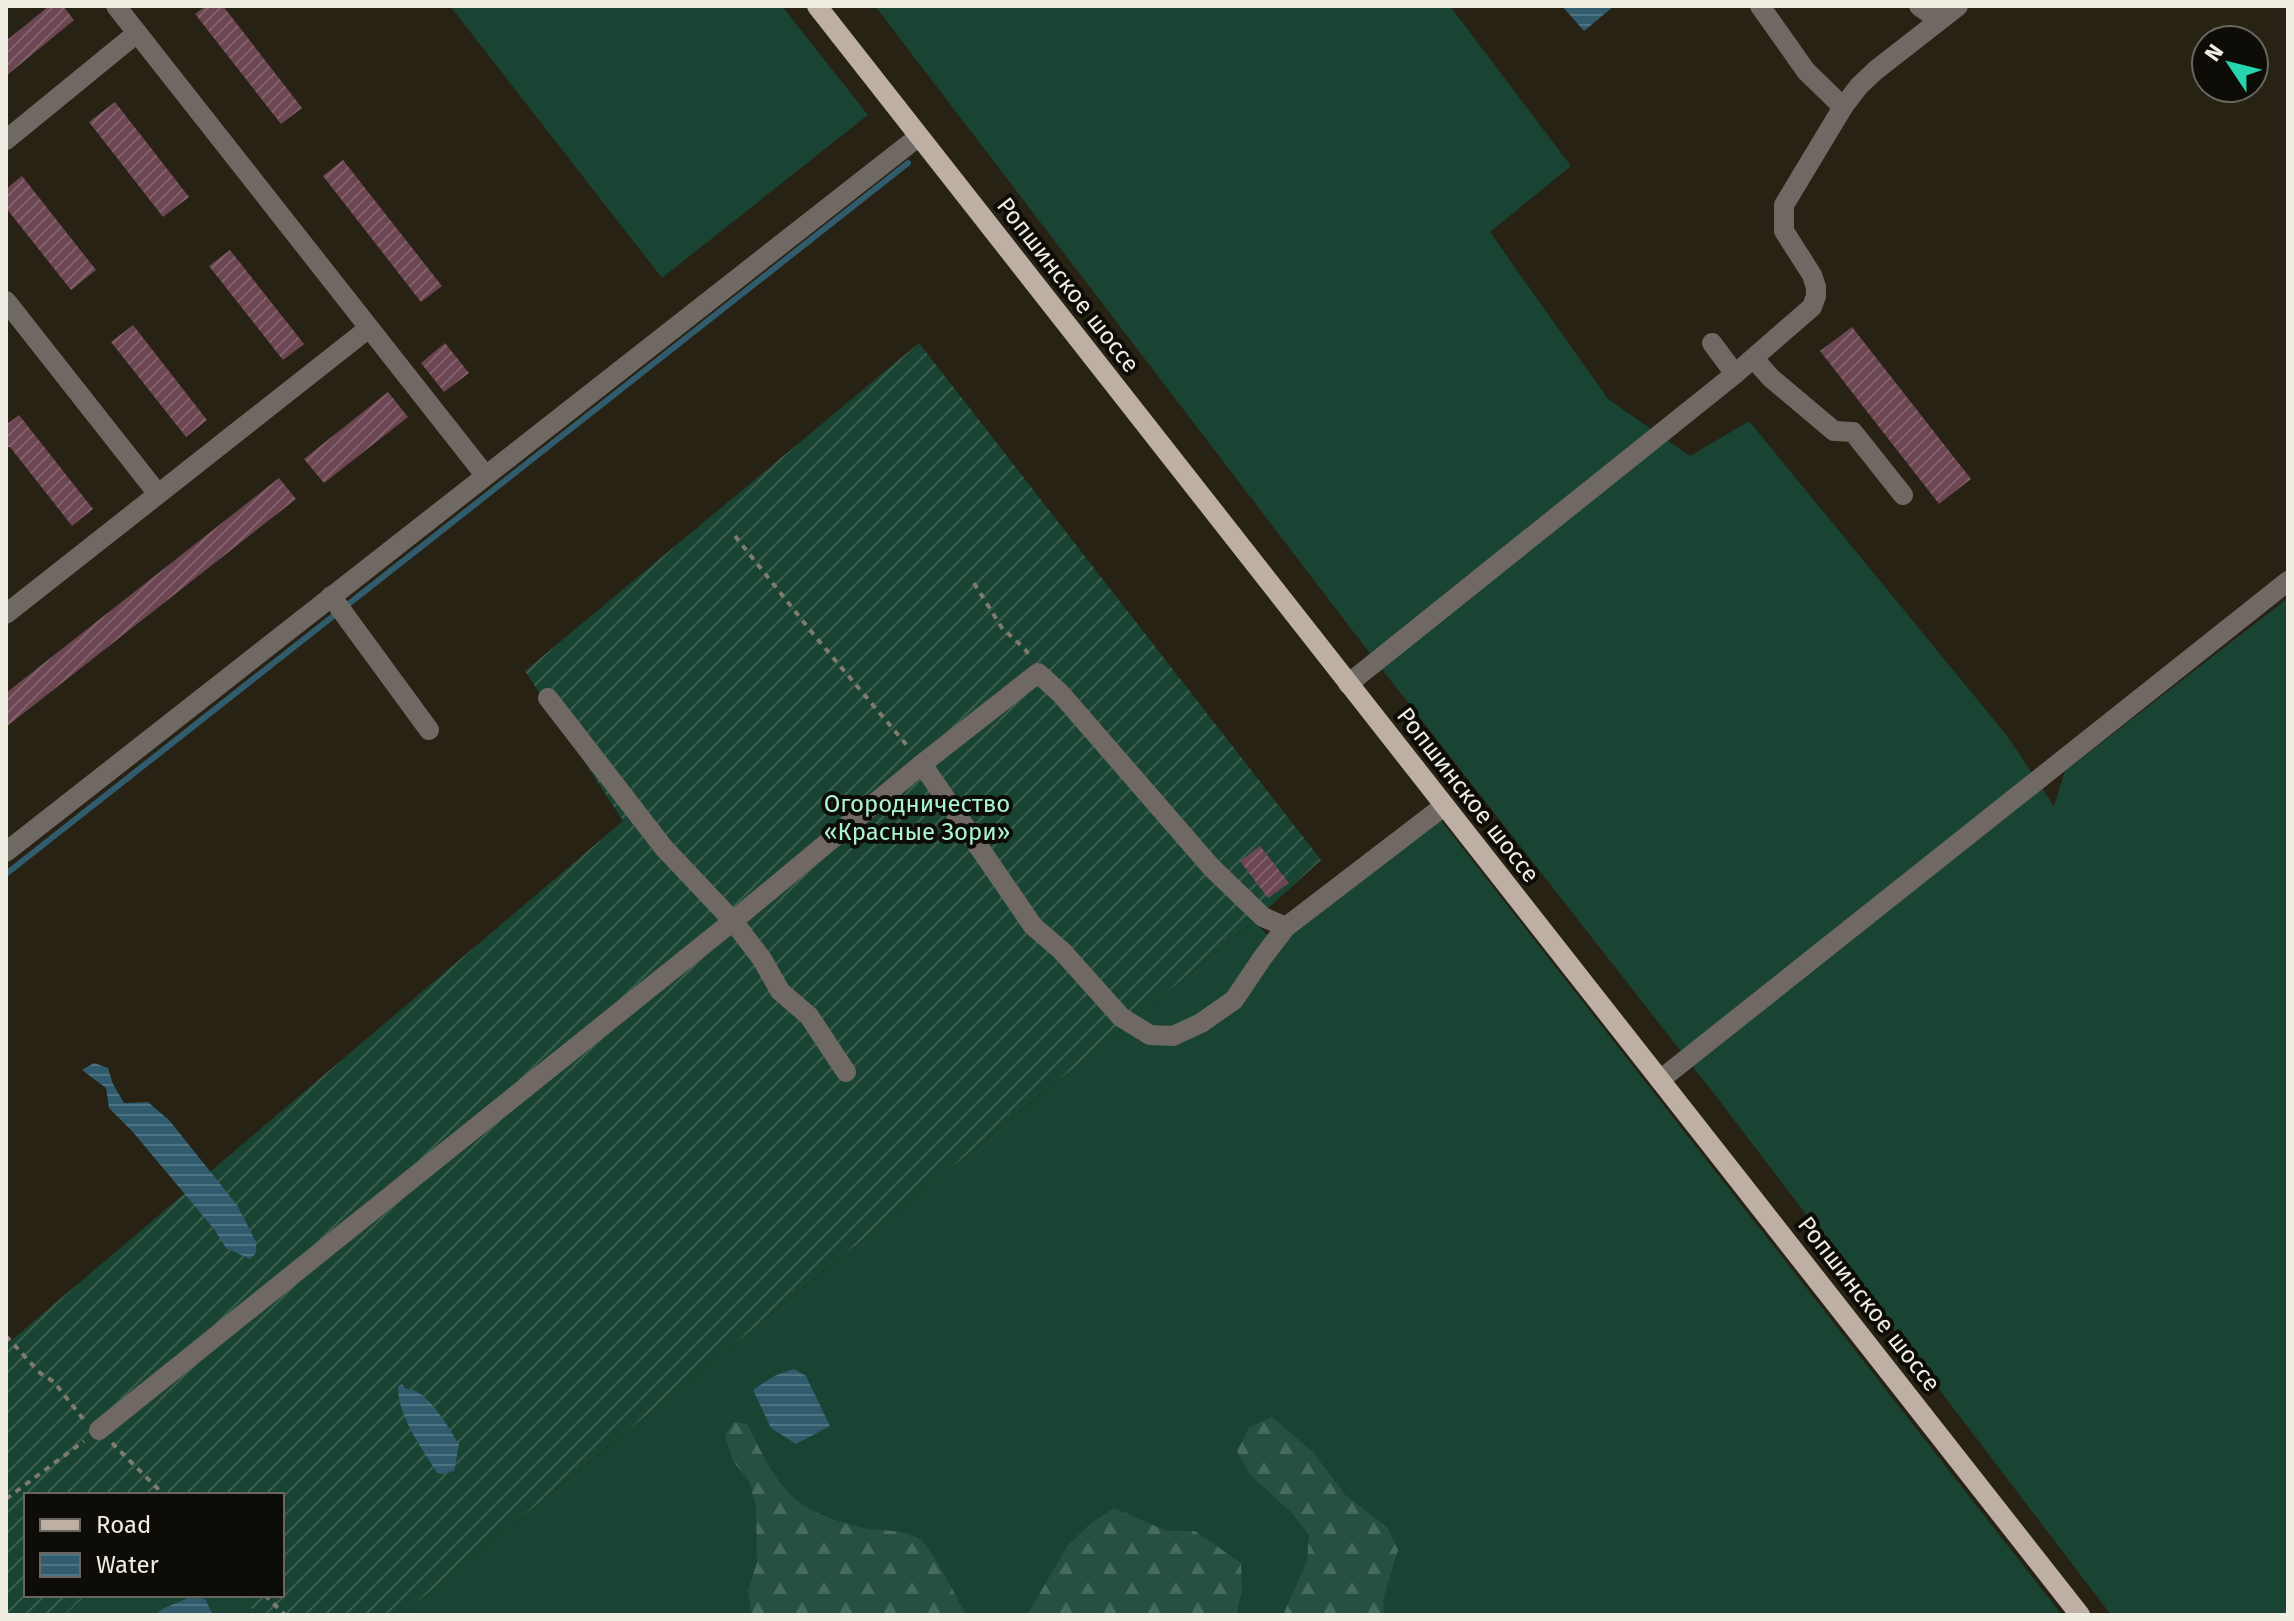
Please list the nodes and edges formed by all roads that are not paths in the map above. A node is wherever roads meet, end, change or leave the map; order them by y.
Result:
1 (116, 6) edge
2 (817, 6) edge
3 (1760, 6) edge
4 (1919, 6) edge
5 (1958, 6) edge
6 (1939, 20) junction
7 (137, 33) junction
8 (1843, 107) junction
9 (918, 137) junction
10 (6, 140) edge
11 (6, 301) edge
12 (369, 328) junction
13 (1712, 343) dead end
14 (1754, 359) junction
15 (1735, 374) junction
16 (485, 475) junction
17 (158, 494) junction
18 (1903, 495) dead end
19 (2288, 581) edge
20 (331, 596) junction
21 (6, 614) edge
22 (1348, 684) junction
23 (548, 698) dead end
24 (429, 730) dead end
25 (922, 764) junction
26 (1444, 806) junction
27 (6, 852) edge
28 (733, 921) junction
29 (1286, 927) junction
30 (846, 1072) dead end
31 (1660, 1080) junction
32 (99, 1430) road end
33 (2080, 1615) edge

1 - 7 street
2 - 9 main road, Ропшинское шоссе
3 - 8 street
4 - 6 street
5 - 6 street
6 - 8 street
7 - 10 street
7 - 12 street
8 - 14 street
9 - 16 street
9 - 22 main road, Ропшинское шоссе
11 - 17 street
12 - 16 street
12 - 17 street
13 - 15 street
14 - 15 street
14 - 18 street
15 - 22 street
16 - 20 street
17 - 21 street
19 - 31 street
20 - 24 street
20 - 27 street
22 - 26 main road, Ропшинское шоссе
23 - 28 street
25 - 28 street
25 - 29 street
25 - 29 street
26 - 29 street
26 - 31 main road, Ропшинское шоссе
28 - 30 street
28 - 32 street
31 - 33 main road, Ропшинское шоссе

